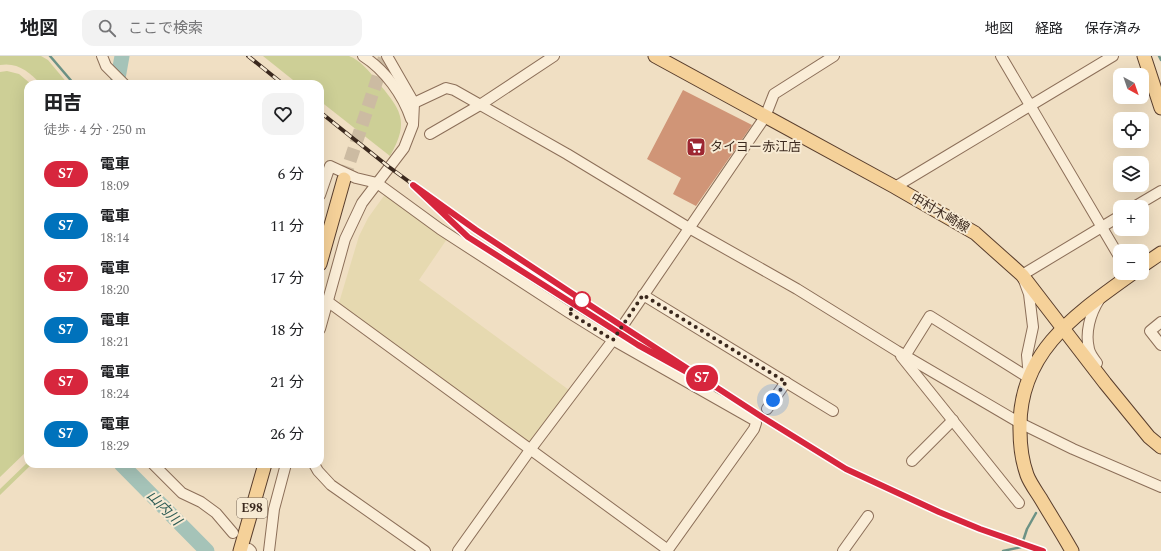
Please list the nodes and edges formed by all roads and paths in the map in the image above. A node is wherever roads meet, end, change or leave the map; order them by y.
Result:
1 (102, 56) edge
2 (363, 56) edge
3 (387, 56) edge
4 (554, 56) edge
5 (655, 56) edge
6 (834, 56) edge
7 (1001, 56) edge
8 (1113, 56) edge
9 (1144, 56) edge
10 (120, 80) edge
11 (414, 103) junction
12 (480, 105) junction
13 (1030, 106) junction
14 (1161, 108) edge
15 (765, 117) junction
16 (413, 125) junction
17 (430, 134) dead end
18 (344, 179) tunnel mouth
19 (377, 183) junction
20 (324, 184) edge
21 (895, 187) junction
22 (1161, 191) edge
23 (1146, 200) edge
24 (1113, 220) edge
25 (1102, 226) junction
26 (689, 228) junction
27 (1113, 246) edge
28 (324, 250) edge
29 (1161, 254) edge
30 (1149, 262) edge
31 (1022, 275) junction
32 (1123, 280) edge
33 (643, 295) junction
34 (1102, 295) junction
35 (327, 301) junction
36 (324, 313) edge
37 (1161, 322) edge
38 (1062, 328) junction
39 (613, 340) junction
40 (1161, 345) edge
41 (901, 354) junction
42 (1029, 378) junction
43 (786, 382) junction
44 (1105, 383) junction
45 (767, 409) dead end
46 (833, 411) dead end
47 (952, 420) junction
48 (1020, 423) junction
49 (1161, 447) edge
50 (530, 450) junction
51 (912, 460) dead end
52 (157, 468) edge
53 (263, 468) edge
54 (285, 468) edge
55 (316, 468) edge
56 (1161, 487) edge
57 (1019, 503) dead end
58 (868, 516) dead end
59 (233, 533) dead end
60 (1071, 549) edge
61 (247, 550) edge
62 (667, 550) edge
63 (269, 551) edge
64 (425, 551) edge
65 (458, 551) edge
66 (843, 551) edge

1 - 10 street
2 - 16 street
3 - 11 street
4 - 12 street
5 - 15 main road, 中村木崎線
6 - 15 street
7 - 13 street
8 - 13 street
9 - 14 main road
11 - 12 street
11 - 16 street
12 - 17 street
12 - 26 street
13 - 21 street
13 - 25 street
15 - 21 main road, 中村木崎線
15 - 26 street
16 - 19 street
18 - 28 main road
19 - 20 street
19 - 35 street
19 - 39 street
21 - 31 main road, 中村木崎線
22 - 23 street
24 - 25 street
25 - 27 street
25 - 31 street
26 - 33 street
26 - 41 street
29 - 30 main road
31 - 38 main road, 中村木崎線
31 - 42 street
32 - 34 main road
33 - 39 street
33 - 43 street
34 - 38 main road
34 - 44 street
35 - 36 street
35 - 50 street
37 - 40 street
38 - 42 main road
38 - 44 main road, 中村木崎線
39 - 50 street
39 - 62 street
41 - 42 street
41 - 47 street
41 - 48 street
42 - 48 main road
43 - 45 street
43 - 46 street
44 - 49 main road, 中村木崎線
47 - 51 street
47 - 57 street
48 - 56 street
48 - 60 main road
50 - 62 street
50 - 65 street
52 - 59 street
53 - 61 main road, E98
54 - 63 street
55 - 64 street
58 - 66 street

